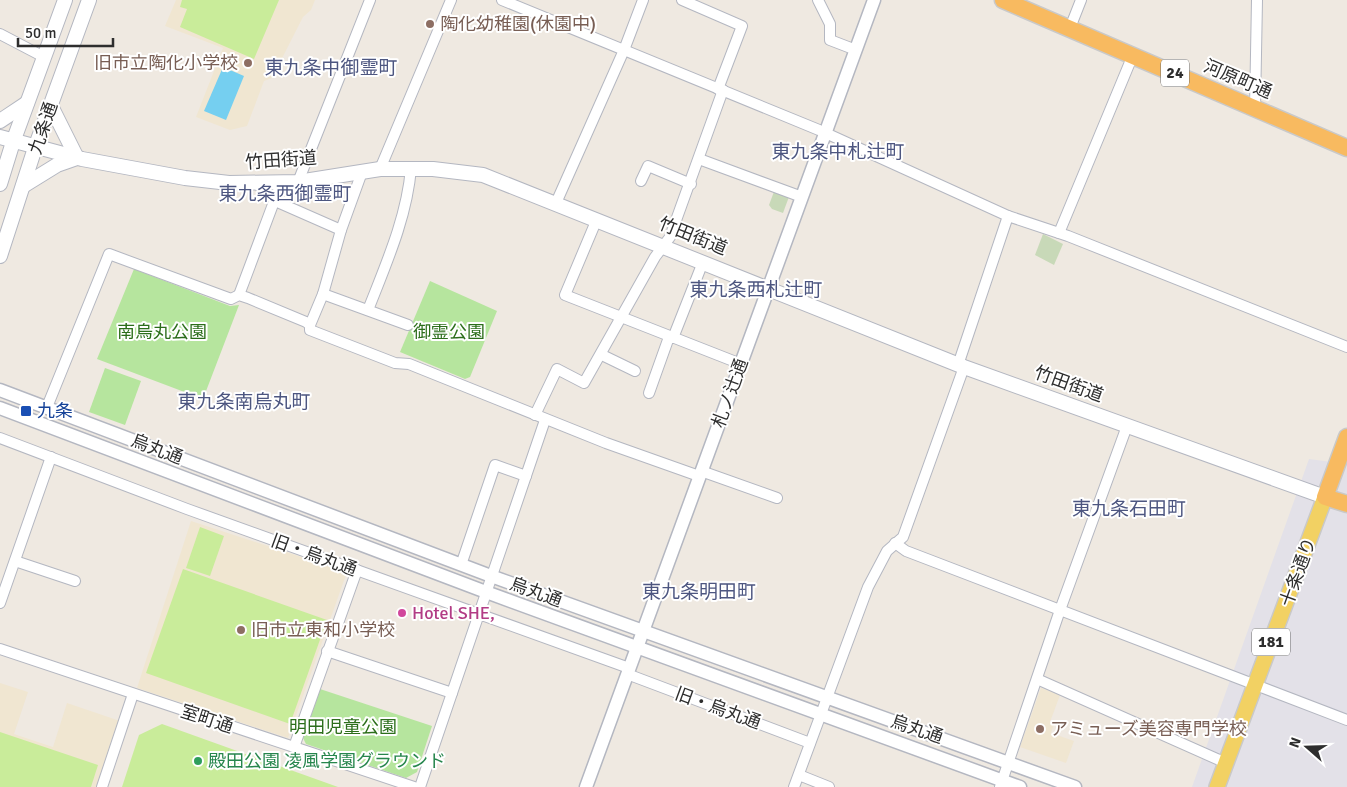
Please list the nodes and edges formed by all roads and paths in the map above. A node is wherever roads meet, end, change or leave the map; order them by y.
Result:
1 (65, 0) edge
2 (89, 0) edge
3 (370, 0) edge
4 (451, 0) edge
5 (502, 0) edge
6 (643, 0) edge
7 (682, 0) edge
8 (818, 0) edge
9 (874, 0) edge
10 (1003, 0) edge
11 (1082, 0) edge
12 (1256, 0) edge
13 (1070, 28) junction
14 (0, 34) edge
15 (624, 50) junction
16 (856, 50) junction
17 (1132, 55) junction
18 (44, 57) junction
19 (721, 90) junction
20 (27, 103) junction
21 (51, 106) junction
22 (1256, 108) junction
23 (0, 121) edge
24 (824, 132) junction
25 (6, 140) edge
26 (35, 148) junction
27 (1347, 148) edge
28 (78, 158) junction
29 (698, 159) junction
30 (411, 168) junction
31 (380, 169) junction
32 (362, 172) junction
33 (641, 181) dead end
34 (0, 182) edge
35 (298, 182) junction
36 (281, 183) junction
37 (691, 184) junction
38 (23, 186) junction
39 (802, 197) junction
40 (275, 201) junction
41 (556, 203) junction
42 (1008, 216) junction
43 (597, 219) junction
44 (340, 230) junction
45 (1058, 233) junction
46 (662, 246) junction
47 (0, 256) edge
48 (703, 262) junction
49 (768, 288) junction
50 (322, 294) junction
51 (239, 295) junction
52 (368, 310) junction
53 (621, 317) junction
54 (310, 325) junction
55 (408, 325) dead end
56 (671, 338) junction
57 (1347, 347) edge
58 (602, 355) junction
59 (741, 364) junction
60 (961, 366) junction
61 (635, 371) dead end
62 (0, 390) edge
63 (649, 393) dead end
64 (47, 407) junction
65 (0, 408) edge
66 (535, 415) junction
67 (545, 420) junction
68 (1127, 426) junction
69 (1347, 437) edge
70 (0, 438) edge
71 (50, 457) junction
72 (700, 473) junction
73 (526, 476) junction
74 (1325, 497) junction
75 (777, 498) dead end
76 (1347, 504) edge
77 (895, 543) junction
78 (15, 561) junction
79 (461, 565) junction
80 (357, 570) junction
81 (491, 576) junction
82 (75, 581) dead end
83 (486, 592) junction
84 (0, 603) edge
85 (1060, 610) junction
86 (479, 615) junction
87 (643, 631) junction
88 (637, 647) junction
89 (0, 649) edge
90 (327, 651) junction
91 (628, 671) junction
92 (1037, 680) junction
93 (1255, 685) junction
94 (452, 693) junction
95 (133, 694) junction
96 (828, 698) junction
97 (821, 713) junction
98 (1347, 720) edge
99 (810, 743) junction
100 (294, 747) junction
101 (1009, 762) junction
102 (1226, 762) junction
103 (798, 775) junction
104 (1001, 784) edge
105 (102, 787) edge
106 (414, 787) edge
107 (420, 787) edge
108 (586, 787) edge
109 (794, 787) edge
110 (829, 787) edge
111 (1020, 787) edge
112 (1075, 787) edge
113 (1217, 787) edge

1 - 18 main road, 九条通
2 - 21 main road, 九条通
3 - 35 street
4 - 31 street
5 - 15 street
6 - 15 street
7 - 19 street
8 - 16 street
9 - 16 street, 札ノ辻通
10 - 13 highway, 河原町通 / 24
11 - 13 street
12 - 22 street
13 - 17 highway, 河原町通 / 24
14 - 18 street
15 - 19 street
15 - 41 street
16 - 24 street, 札ノ辻通
17 - 22 highway, 河原町通 / 24
17 - 45 street
18 - 20 main road, 九条通
19 - 24 street
19 - 29 street
20 - 23 main road
20 - 25 main road, 九条通
21 - 26 main road, 九条通
21 - 28 main road
22 - 27 highway, 河原町通 / 24
24 - 39 street, 札ノ辻通
24 - 42 street
25 - 26 main road, 竹田街道
25 - 34 main road, 九条通
26 - 28 main road, 竹田街道
26 - 38 main road, 九条通
28 - 36 main road, 竹田街道
28 - 38 main road
29 - 37 street
29 - 39 street
30 - 31 main road, 竹田街道
30 - 41 main road, 竹田街道
30 - 52 street
31 - 32 main road, 竹田街道
32 - 35 main road, 竹田街道
32 - 44 street
33 - 37 street
35 - 36 main road, 竹田街道
36 - 40 street
37 - 46 street
38 - 47 main road, 九条通
39 - 49 street, 札ノ辻通
40 - 44 street
40 - 51 street
41 - 43 main road, 竹田街道
42 - 45 street
42 - 60 street
43 - 46 main road, 竹田街道
43 - 53 street
44 - 50 street
45 - 57 street
46 - 48 main road, 竹田街道
46 - 53 street
48 - 49 main road, 竹田街道
48 - 56 street
49 - 59 street, 札ノ辻通
49 - 60 main road, 竹田街道
50 - 52 street
50 - 54 street
51 - 54 street
51 - 64 street
52 - 55 street
53 - 56 street
53 - 58 street
54 - 66 street
56 - 59 street
56 - 63 street
58 - 61 street
58 - 66 street
59 - 72 street, 札ノ辻通
60 - 68 main road, 竹田街道
60 - 77 street
62 - 64 street, 烏丸通
64 - 79 street, 烏丸通
65 - 83 street, 烏丸通
66 - 67 street
67 - 72 street
67 - 73 street
68 - 74 main road, 竹田街道
68 - 85 street
69 - 74 highway
70 - 71 street, 旧・烏丸通
71 - 78 street
71 - 80 street, 旧・烏丸通
72 - 75 street
72 - 87 street, 札ノ辻通
73 - 79 street
73 - 81 street
74 - 76 highway, 竹田街道
74 - 93 main road, 十条通り / 181
77 - 85 street
77 - 96 street
78 - 82 street
78 - 84 street
79 - 81 street, 烏丸通
80 - 86 street, 旧・烏丸通
80 - 90 street
81 - 83 street
81 - 87 street, 烏丸通
83 - 86 street
83 - 88 street, 烏丸通
85 - 92 street
85 - 93 street
86 - 91 street, 旧・烏丸通
86 - 94 street
87 - 88 street, 札ノ辻通
87 - 96 street, 烏丸通
88 - 91 street, 札ノ辻通
88 - 97 street, 烏丸通
89 - 95 street, 室町通
90 - 94 street
90 - 100 street
91 - 99 street, 旧・烏丸通
91 - 108 street, 札ノ辻通
92 - 101 street
92 - 102 street
93 - 98 street
93 - 102 main road, 十条通り / 181
94 - 107 street
95 - 100 street, 室町通
95 - 105 street
96 - 97 street
96 - 101 street, 烏丸通
97 - 99 street
97 - 104 street, 烏丸通
99 - 103 street
100 - 106 street, 室町通
101 - 104 street
101 - 112 street, 烏丸通
102 - 113 main road, 十条通り / 181
103 - 109 street
103 - 110 street
104 - 111 street, 烏丸通

